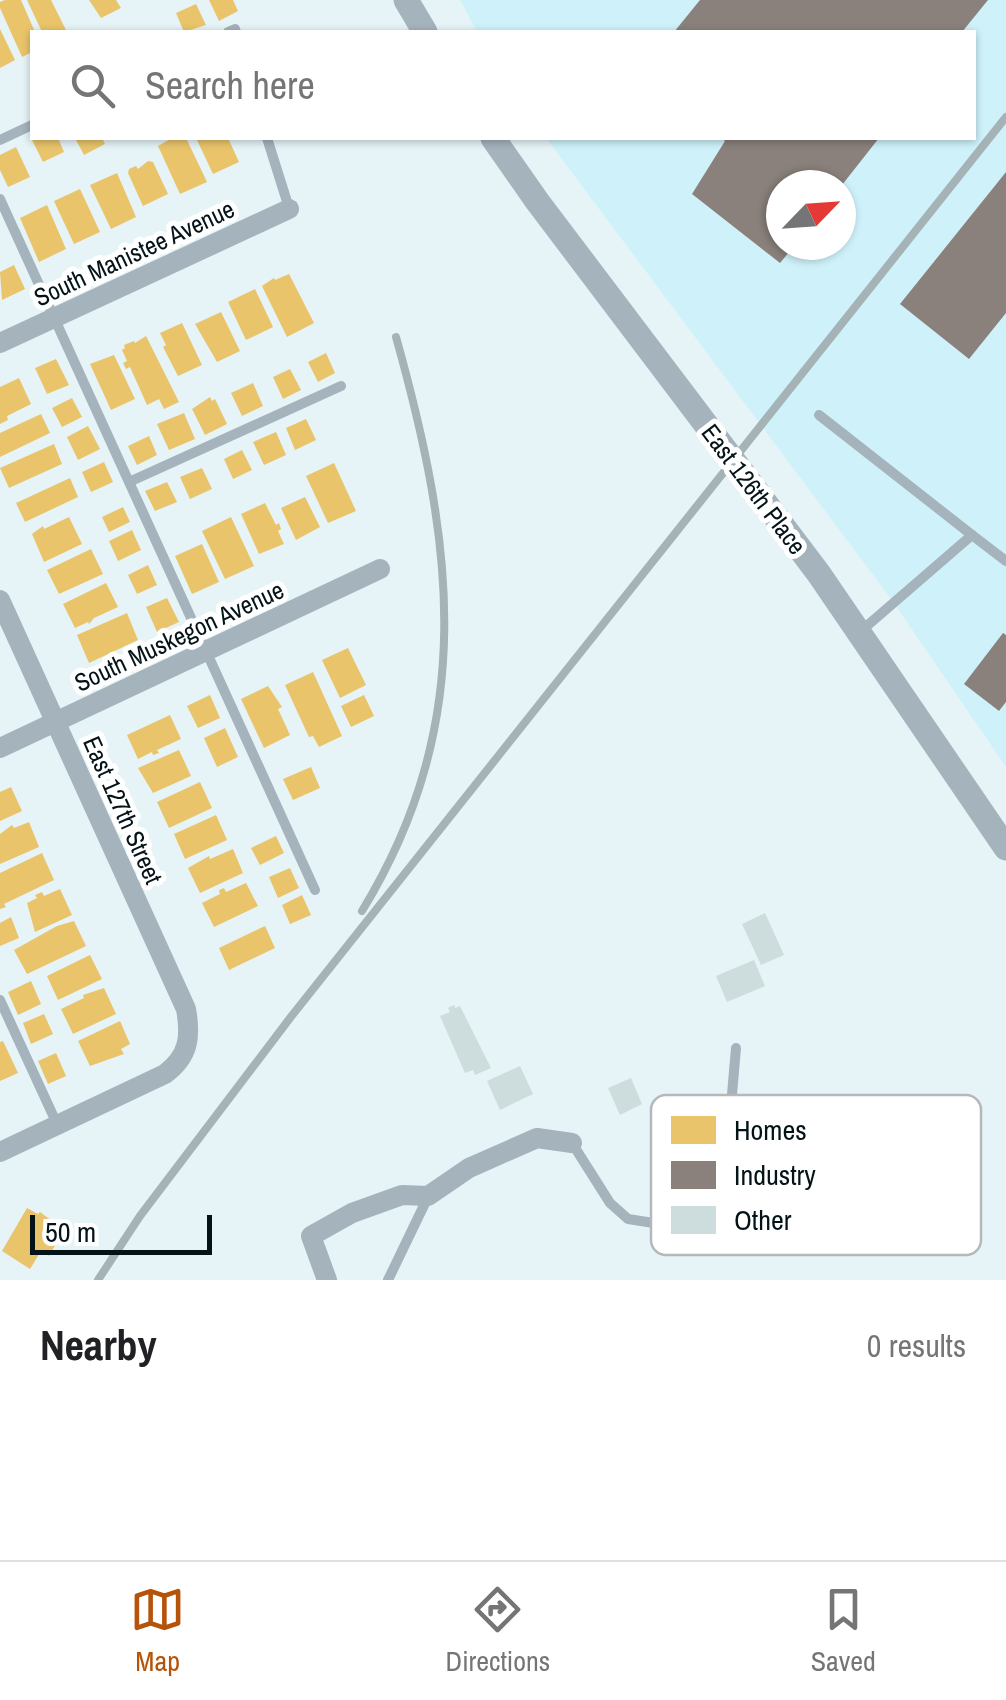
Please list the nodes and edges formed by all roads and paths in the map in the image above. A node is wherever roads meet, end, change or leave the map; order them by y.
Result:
1 (406, 0) edge
2 (425, 30) edge
3 (30, 126) edge
4 (0, 140) edge
5 (268, 140) edge
6 (494, 140) edge
7 (0, 199) edge
8 (289, 210) joint
9 (54, 318) junction
10 (0, 343) edge
11 (341, 386) dead end
12 (819, 416) dead end
13 (129, 482) junction
14 (972, 535) junction
15 (1006, 561) edge
16 (380, 569) dead end
17 (0, 600) edge
18 (860, 632) junction
19 (206, 651) junction
20 (56, 722) junction
21 (0, 748) edge
22 (1006, 848) edge
23 (315, 890) dead end
24 (0, 1000) edge
25 (736, 1048) dead end
26 (732, 1095) edge
27 (58, 1125) junction
28 (572, 1144) joint
29 (0, 1152) edge
30 (428, 1196) junction
31 (651, 1223) edge
32 (327, 1280) edge
33 (388, 1280) edge

1 - 2 street
3 - 4 lane
5 - 8 lane
6 - 18 street, East 126th Place
7 - 9 lane
8 - 9 street, South Manistee Avenue
9 - 10 street, South Manistee Avenue
9 - 13 lane
11 - 13 lane
12 - 14 lane
13 - 19 lane
14 - 15 lane
14 - 18 lane
16 - 19 street, South Muskegon Avenue
17 - 20 street, East 127th Street
18 - 22 street, East 126th Place
19 - 20 street, South Muskegon Avenue
19 - 23 lane
20 - 21 street, South Muskegon Avenue
20 - 27 street, East 127th Street
24 - 27 lane
25 - 26 lane
27 - 29 street
28 - 30 street
28 - 31 lane
30 - 32 street
30 - 33 lane

